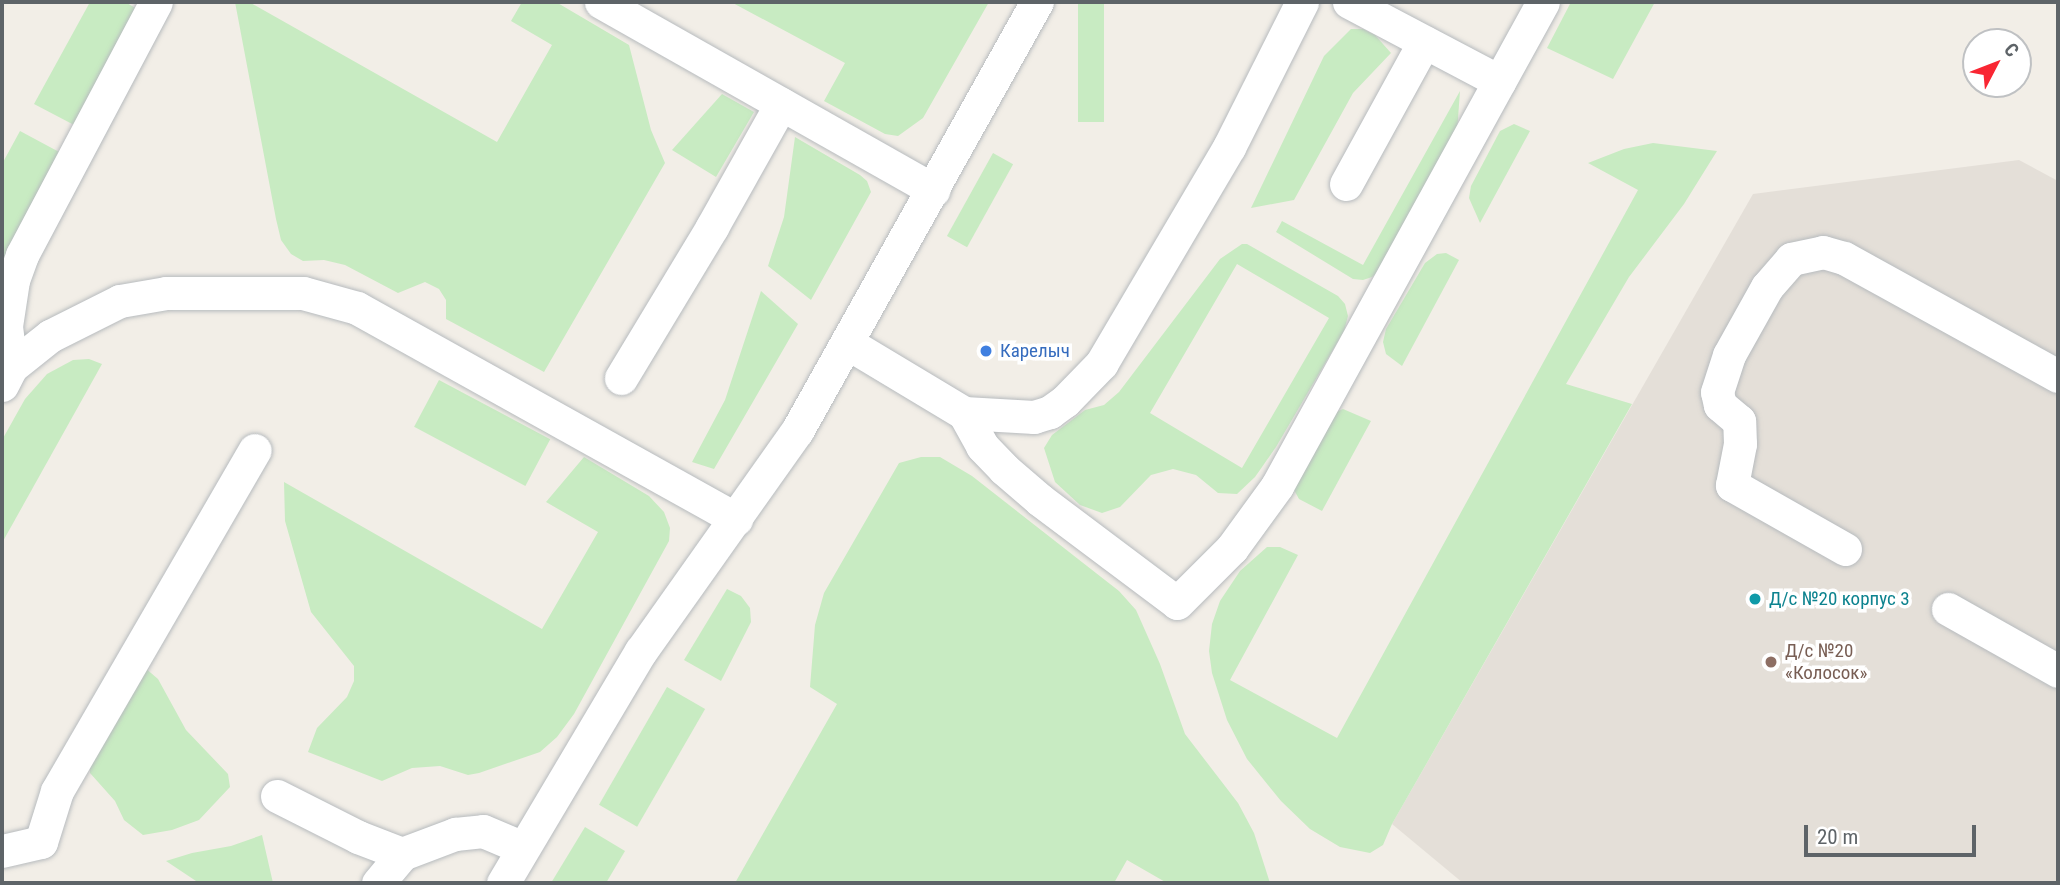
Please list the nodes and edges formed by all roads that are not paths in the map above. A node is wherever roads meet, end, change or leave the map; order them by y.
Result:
1 (156, 2) edge
2 (601, 2) edge
3 (1037, 2) edge
4 (1302, 2) edge
5 (1349, 2) edge
6 (1543, 2) edge
7 (1424, 42) junction
8 (1499, 81) junction
9 (781, 104) junction
10 (1346, 184) dead end
11 (933, 190) junction
12 (849, 344) junction
13 (6, 376) edge
14 (2058, 376) edge
15 (621, 378) dead end
16 (964, 413) junction
17 (255, 450) dead end
18 (736, 519) junction
19 (1845, 549) dead end
20 (1948, 609) dead end
21 (2058, 671) edge
22 (277, 796) dead end
23 (523, 848) junction
24 (2, 851) edge
25 (402, 853) junction
26 (378, 883) edge
27 (503, 883) edge

1 - 13 lane
2 - 9 lane
3 - 11 lane
4 - 16 lane
5 - 7 lane
6 - 8 lane
7 - 8 lane
7 - 10 lane
8 - 16 lane
9 - 11 lane
9 - 15 lane
11 - 12 lane
12 - 16 lane
12 - 18 lane
13 - 18 lane
14 - 19 lane
17 - 24 lane
18 - 23 lane
20 - 21 lane
22 - 25 lane
23 - 25 lane
23 - 27 lane
25 - 26 lane

